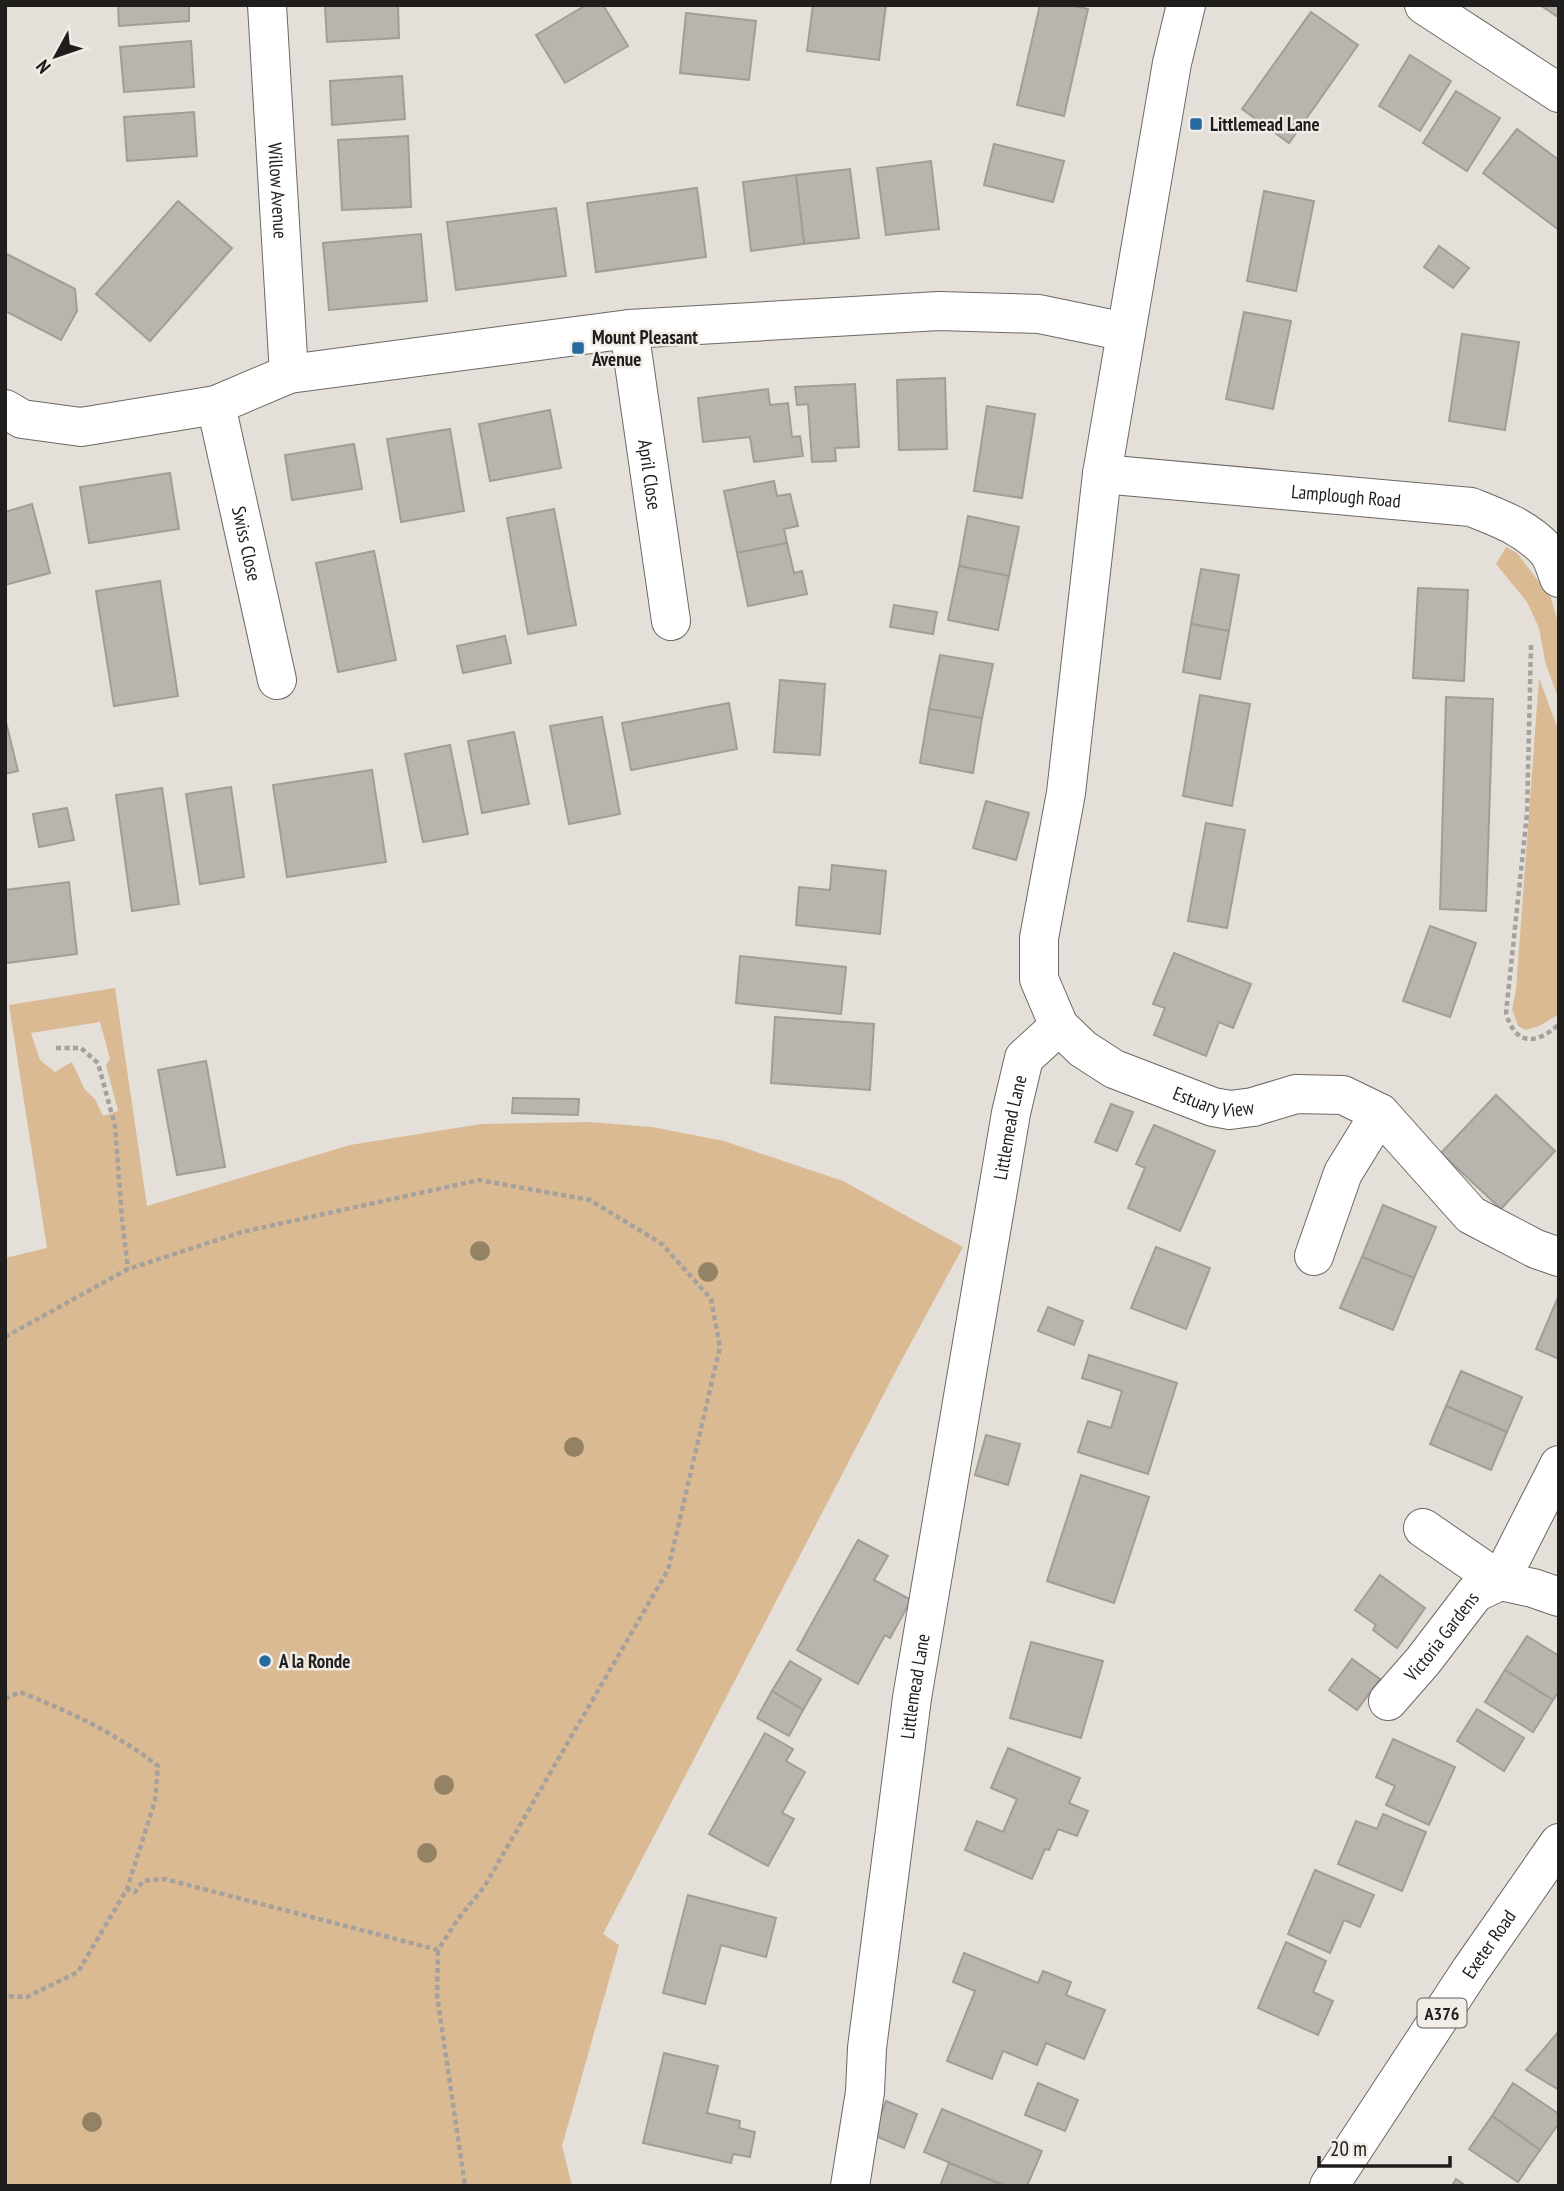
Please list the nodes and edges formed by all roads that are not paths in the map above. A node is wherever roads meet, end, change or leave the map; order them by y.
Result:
1 (267, 5) edge
2 (1186, 5) edge
3 (1424, 5) edge
4 (1559, 93) edge
5 (629, 329) junction
6 (1126, 332) junction
7 (289, 374) junction
8 (216, 405) junction
9 (5, 409) edge
10 (1102, 474) junction
11 (1559, 578) edge
12 (671, 621) dead end
13 (278, 680) dead end
14 (1059, 1026) junction
15 (1380, 1113) junction
16 (1314, 1256) dead end
17 (1559, 1257) edge
18 (1559, 1465) edge
19 (1423, 1528) dead end
20 (1500, 1581) junction
21 (1559, 1597) edge
22 (1388, 1700) dead end
23 (1559, 1843) edge
24 (850, 2186) edge
25 (1329, 2186) edge

1 - 7 main road, Willow Avenue
2 - 6 main road
3 - 4 main road
5 - 6 main road
5 - 7 main road
5 - 12 main road, April Close
6 - 10 main road
7 - 8 main road
8 - 9 main road
8 - 13 main road, Swiss Close
10 - 11 main road, Lamplough Road
10 - 14 main road
14 - 15 main road, Estuary View
14 - 24 main road, Littlemead Lane
15 - 16 main road
15 - 17 main road, Estuary View
18 - 20 main road, Victoria Gardens
19 - 20 main road
20 - 21 main road, Victoria Gardens
20 - 22 main road, Victoria Gardens
23 - 25 main road, Exeter Road / A376

